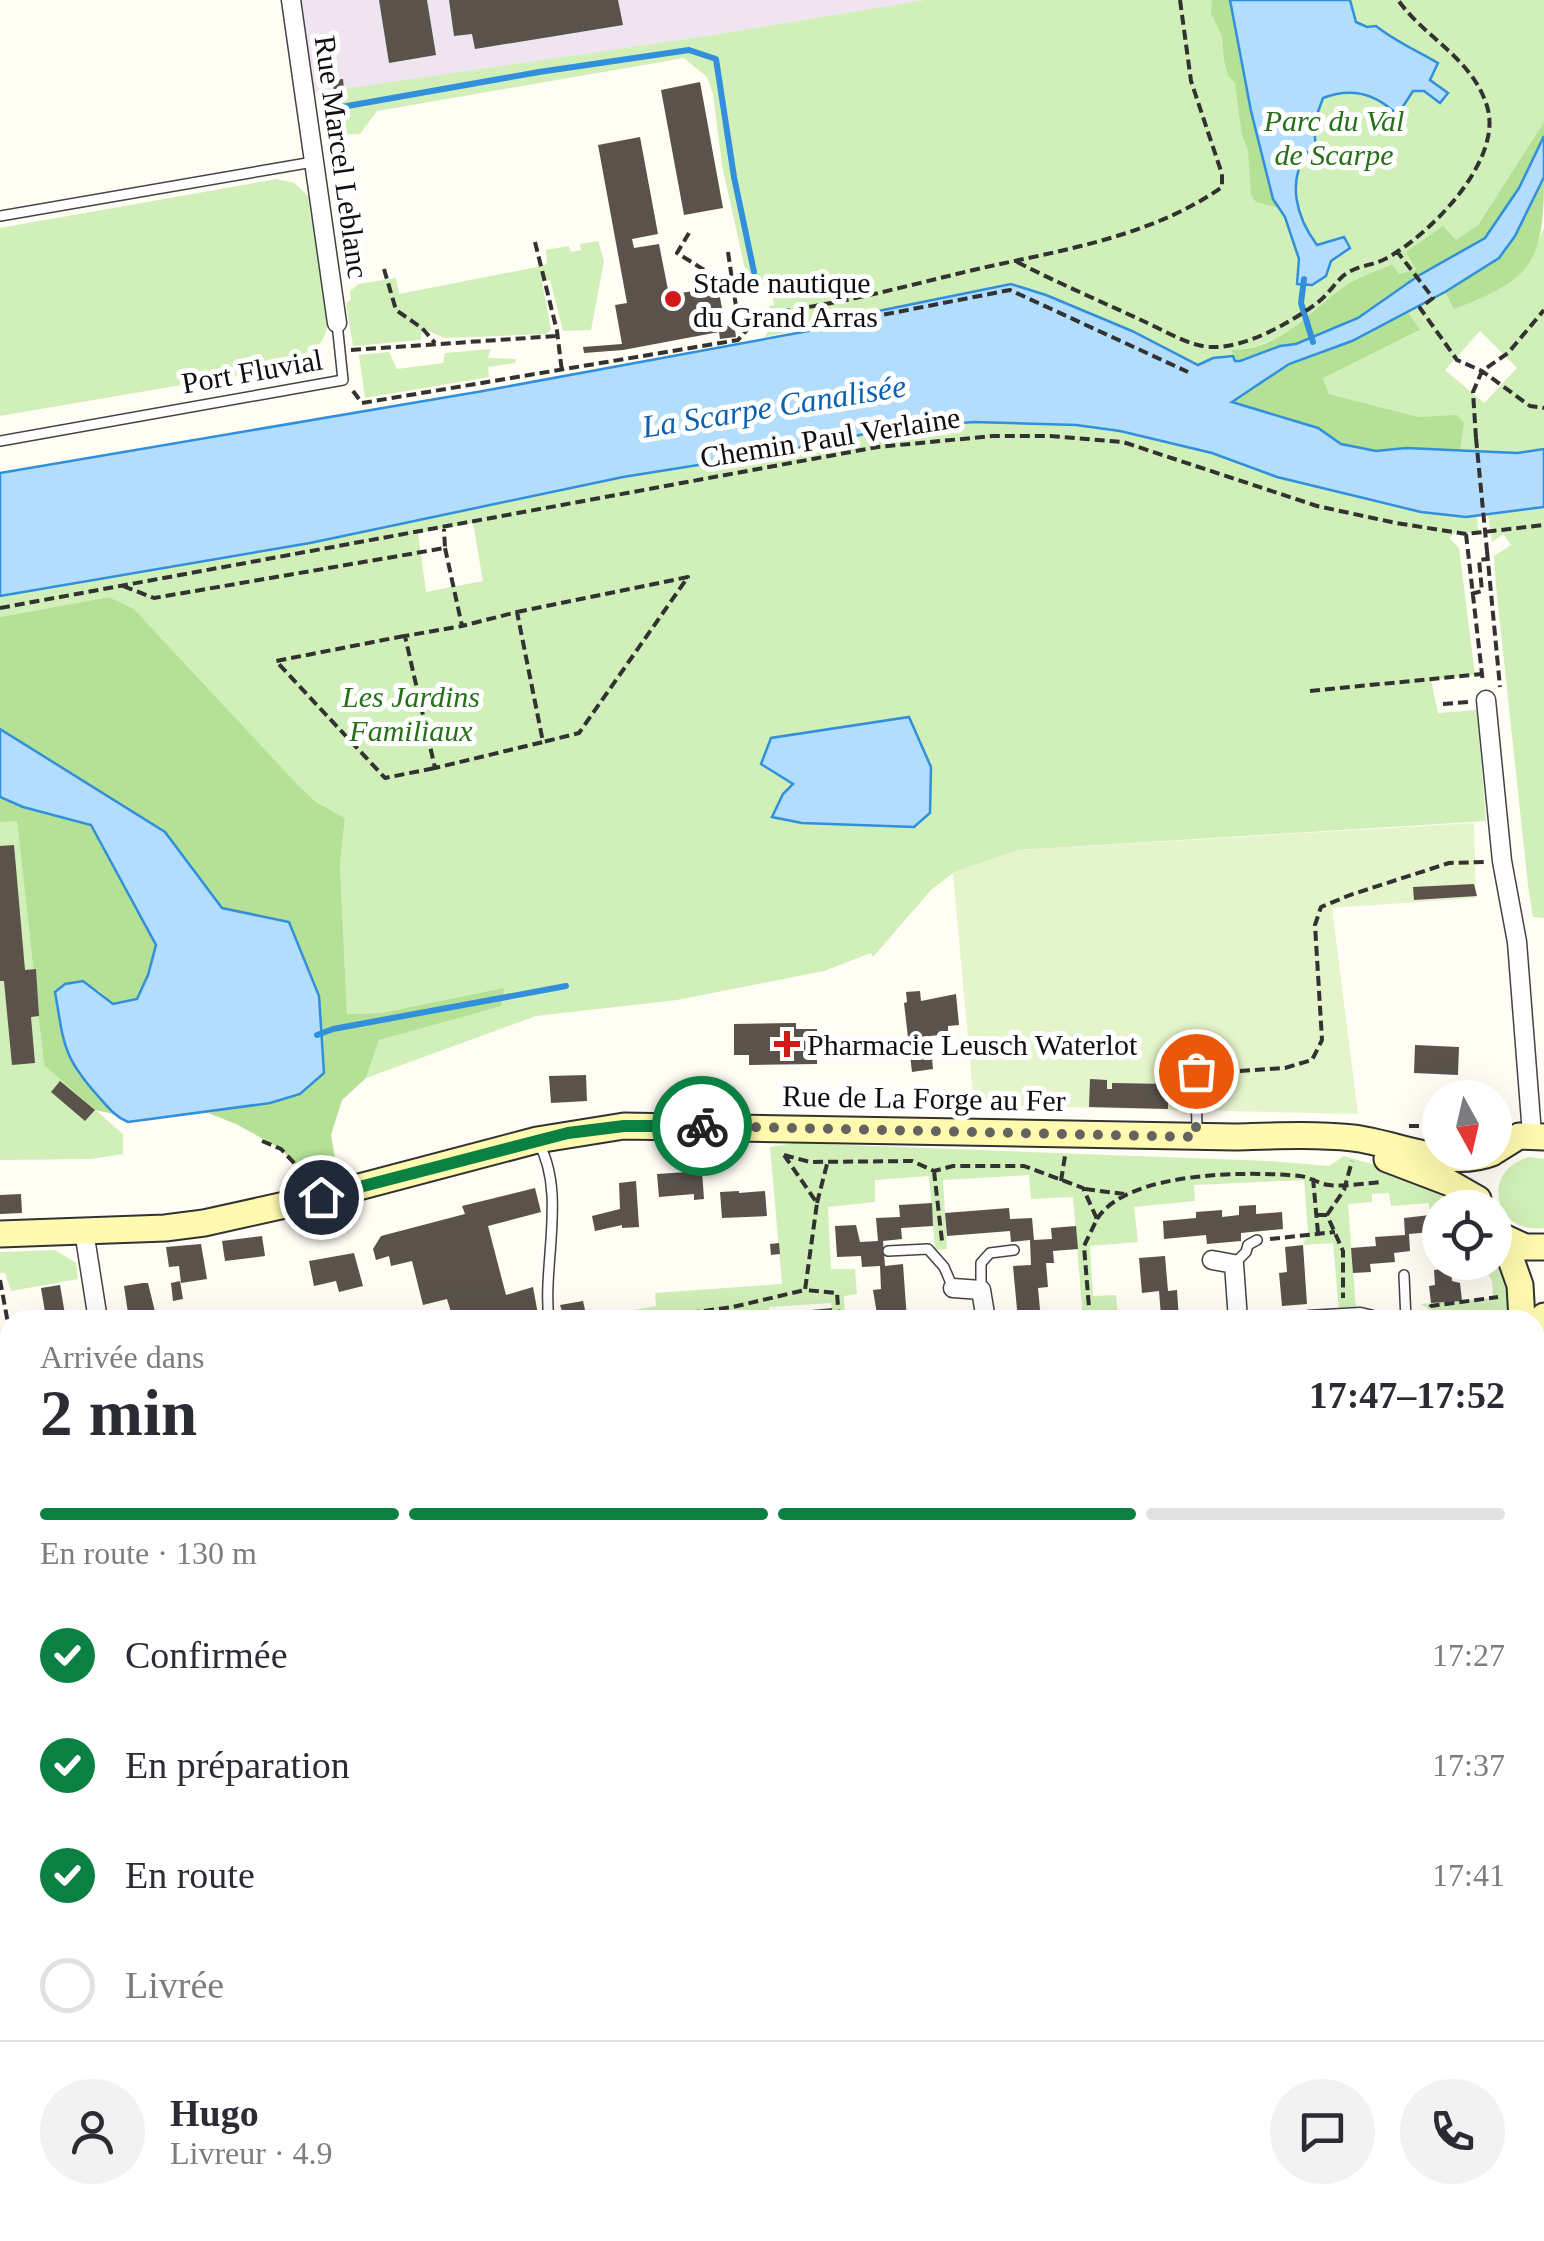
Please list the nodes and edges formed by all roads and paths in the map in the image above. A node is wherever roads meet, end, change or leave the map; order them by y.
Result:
1 (291, 0) edge
2 (1180, 0) edge
3 (1398, 0) edge
4 (314, 162) junction
5 (0, 216) edge
6 (689, 233) dead end
7 (534, 242) dead end
8 (1396, 250) junction
9 (728, 252) dead end
10 (1017, 262) junction
11 (384, 268) dead end
12 (732, 282) junction
13 (1544, 310) edge
14 (338, 322) joint
15 (749, 330) junction
16 (557, 336) junction
17 (435, 343) junction
18 (342, 350) junction
19 (562, 372) junction
20 (1188, 372) dead end
21 (1482, 372) junction
22 (344, 380) junction
23 (1544, 408) edge
24 (0, 441) edge
25 (1544, 525) edge
26 (444, 529) junction
27 (1466, 534) junction
28 (445, 548) junction
29 (1487, 550) dead end
30 (1486, 559) dead end
31 (122, 586) junction
32 (1471, 594) junction
33 (0, 608) edge
34 (516, 612) junction
35 (462, 626) junction
36 (405, 636) junction
37 (1482, 674) junction
38 (1310, 691) dead end
39 (1486, 700) junction
40 (1443, 704) dead end
41 (542, 742) junction
42 (435, 768) junction
43 (1476, 864) dead end
44 (1196, 1073) joint
45 (1538, 1135) edge
46 (1196, 1137) junction
47 (1235, 1137) junction
48 (262, 1140) dead end
49 (537, 1140) junction
50 (1512, 1141) edge
51 (776, 1144) dead end
52 (1355, 1150) junction
53 (1422, 1153) edge
54 (1065, 1154) dead end
55 (784, 1155) junction
56 (827, 1162) junction
57 (934, 1171) junction
58 (1314, 1178) junction
59 (1061, 1181) junction
60 (1390, 1181) dead end
61 (1348, 1182) junction
62 (1083, 1188) junction
63 (1457, 1190) edge
64 (1124, 1194) junction
65 (321, 1197) junction
66 (816, 1202) junction
67 (1318, 1215) junction
68 (1327, 1215) junction
69 (1097, 1220) junction
70 (84, 1232) junction
71 (1335, 1232) junction
72 (0, 1234) edge
73 (1318, 1234) junction
74 (1257, 1240) joint
75 (1512, 1241) edge
76 (1544, 1247) edge
77 (1014, 1250) dead end
78 (888, 1251) dead end
79 (1212, 1260) dead end
80 (1234, 1264) junction
81 (1512, 1265) edge
82 (944, 1267) junction
83 (1404, 1276) dead end
84 (0, 1280) edge
85 (953, 1288) joint
86 (805, 1290) junction
87 (981, 1290) junction
88 (1503, 1294) dead end
89 (6, 1310) edge
90 (96, 1310) edge
91 (548, 1310) edge
92 (710, 1310) edge
93 (838, 1310) edge
94 (984, 1310) edge
95 (1089, 1310) edge
96 (1237, 1310) edge
97 (1344, 1310) edge
98 (1406, 1310) edge
99 (1427, 1310) edge
100 (1521, 1310) edge

1 - 4 street, Rue Marcel Leblanc
2 - 10 path
3 - 8 path
4 - 5 lane
4 - 14 street, Rue Marcel Leblanc
6 - 12 path
7 - 16 path
8 - 10 path
8 - 21 path
9 - 12 path
10 - 15 path
11 - 17 path
12 - 15 path
13 - 21 path
14 - 18 lane
15 - 19 path
15 - 20 path
16 - 17 path
16 - 19 path
17 - 18 path
18 - 22 lane
19 - 22 path, Port Fluvial
21 - 23 path
21 - 29 path, bridge
22 - 24 lane, Port Fluvial
25 - 27 path, Chemin Paul Verlaine
26 - 27 path, Chemin Paul Verlaine
26 - 28 path
26 - 31 path, Chemin Paul Verlaine
27 - 32 path
28 - 31 path
28 - 35 path
30 - 32 path
31 - 33 path, Chemin Paul Verlaine
32 - 37 path
34 - 35 path
34 - 41 path
34 - 41 path
35 - 36 path
36 - 42 path
36 - 42 path
37 - 38 path
37 - 39 path
39 - 40 path
39 - 45 street
41 - 42 path
43 - 44 path
44 - 46 lane
45 - 50 main road
46 - 47 main road, Rue de La Forge au Fer
46 - 49 main road, Rue de La Forge au Fer
47 - 52 main road
47 - 53 main road
48 - 65 path
49 - 65 main road, Rue de La Forge au Fer
49 - 91 lane
51 - 55 path
52 - 61 path
52 - 63 main road
54 - 59 path
55 - 56 path
55 - 66 path
56 - 57 path
56 - 66 path
57 - 59 path
57 - 82 path
58 - 61 path
58 - 64 path
58 - 67 path
59 - 62 path
60 - 61 path
61 - 68 path
62 - 64 path
62 - 69 path
64 - 69 path
65 - 70 main road, Rue de La Forge au Fer
66 - 86 path
67 - 68 path
67 - 73 path
68 - 71 path
69 - 95 path
70 - 72 main road, Rue de La Forge au Fer
70 - 90 street
71 - 73 path
71 - 97 path
73 - 74 path
74 - 80 lane
75 - 76 main road
77 - 87 lane
78 - 82 lane
79 - 80 street
80 - 96 street
81 - 100 main road
82 - 85 lane
83 - 98 lane
84 - 89 path
85 - 87 street
86 - 92 path
86 - 93 path
87 - 94 street
88 - 99 path

